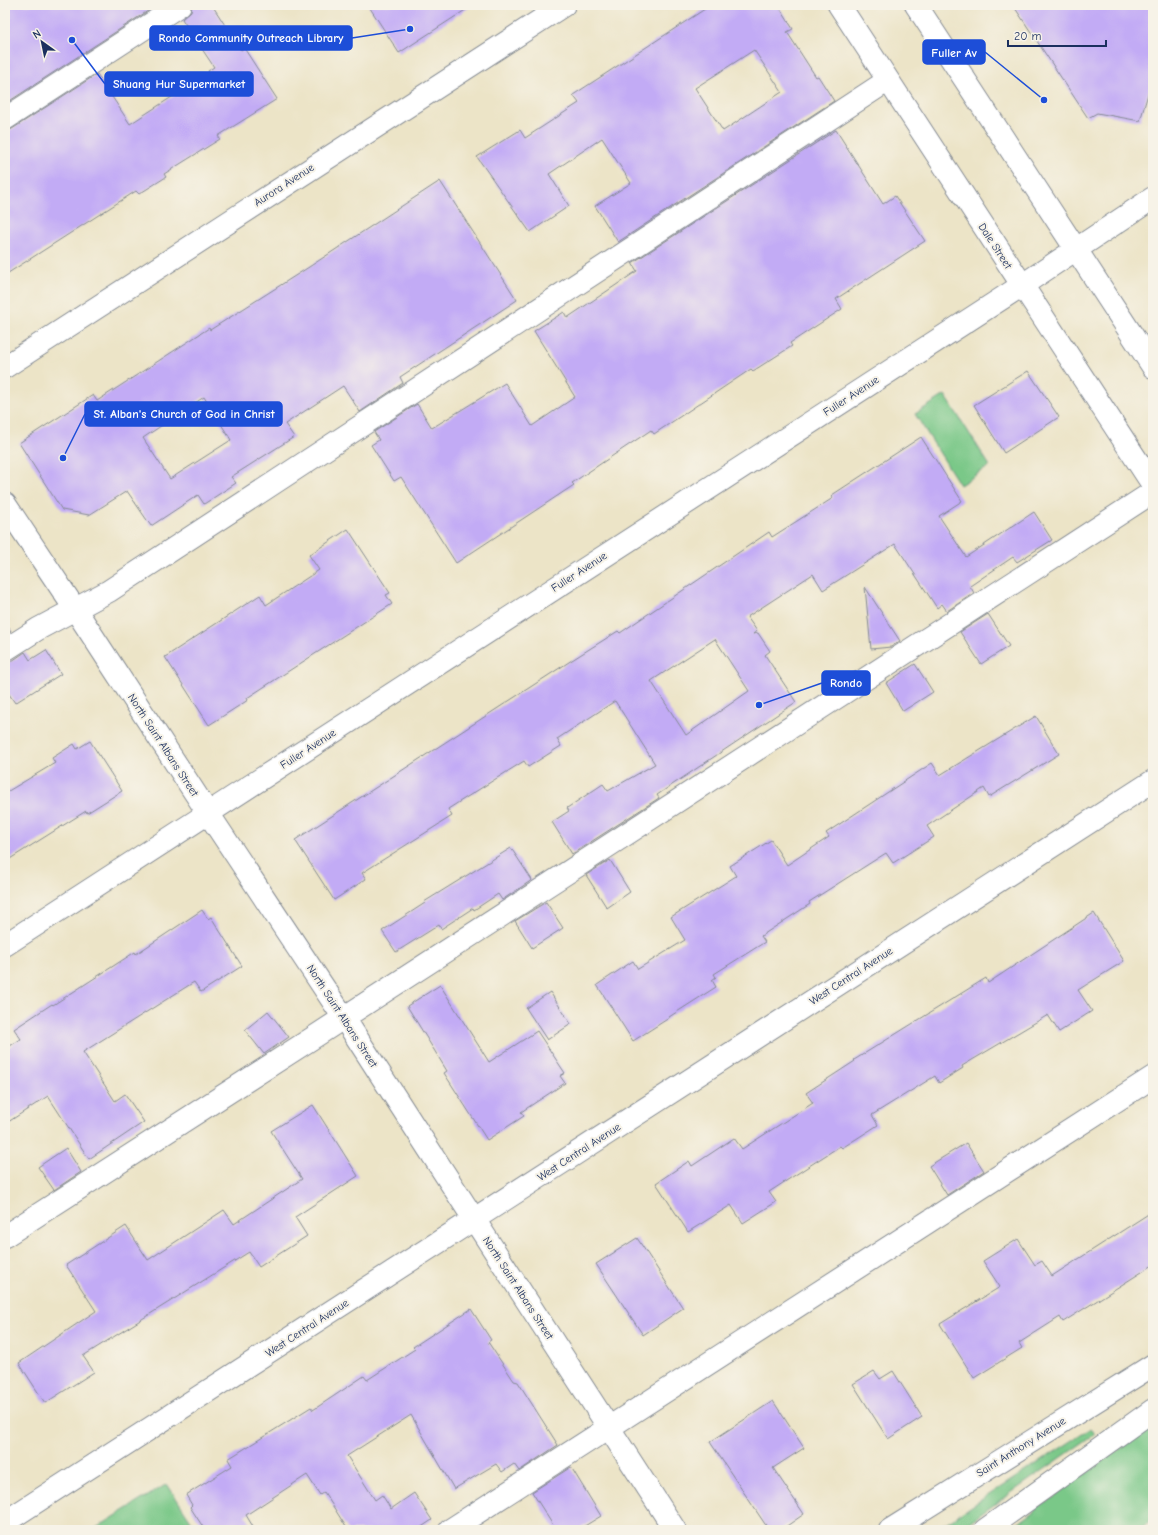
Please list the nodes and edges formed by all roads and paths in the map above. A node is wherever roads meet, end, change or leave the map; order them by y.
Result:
1 (180, 5) edge
2 (564, 5) edge
3 (839, 5) edge
4 (916, 5) edge
5 (887, 81) junction
6 (5, 119) edge
7 (1153, 198) edge
8 (1076, 249) junction
9 (1021, 286) junction
10 (5, 367) edge
11 (1153, 367) edge
12 (1153, 485) edge
13 (1153, 492) edge
14 (5, 504) edge
15 (76, 610) junction
16 (5, 650) edge
17 (1153, 782) edge
18 (208, 814) junction
19 (5, 945) edge
20 (344, 1018) junction
21 (1153, 1077) edge
22 (474, 1220) junction
23 (5, 1236) edge
24 (1153, 1365) edge
25 (1153, 1410) edge
26 (609, 1428) junction
27 (5, 1522) edge
28 (450, 1530) edge
29 (675, 1530) edge
30 (890, 1530) edge
31 (985, 1530) edge

1 - 6 main road
2 - 10 main road, Aurora Avenue
3 - 5 main road, Dale Street
4 - 8 main road
5 - 9 main road, Dale Street
5 - 15 main road
7 - 8 main road, Fuller Avenue
8 - 9 main road, Fuller Avenue
8 - 11 main road
9 - 12 main road, Dale Street
9 - 18 main road, Fuller Avenue
13 - 20 main road
14 - 15 main road, North Saint Albans Street
15 - 16 main road
15 - 18 main road, North Saint Albans Street
17 - 22 main road, West Central Avenue
18 - 19 main road, Fuller Avenue
18 - 20 main road, North Saint Albans Street
20 - 22 main road, North Saint Albans Street
20 - 23 main road
21 - 26 main road
22 - 26 main road, North Saint Albans Street
22 - 27 main road, West Central Avenue
24 - 30 main road, Saint Anthony Avenue
25 - 31 main road
26 - 28 main road
26 - 29 main road, North Saint Albans Street

